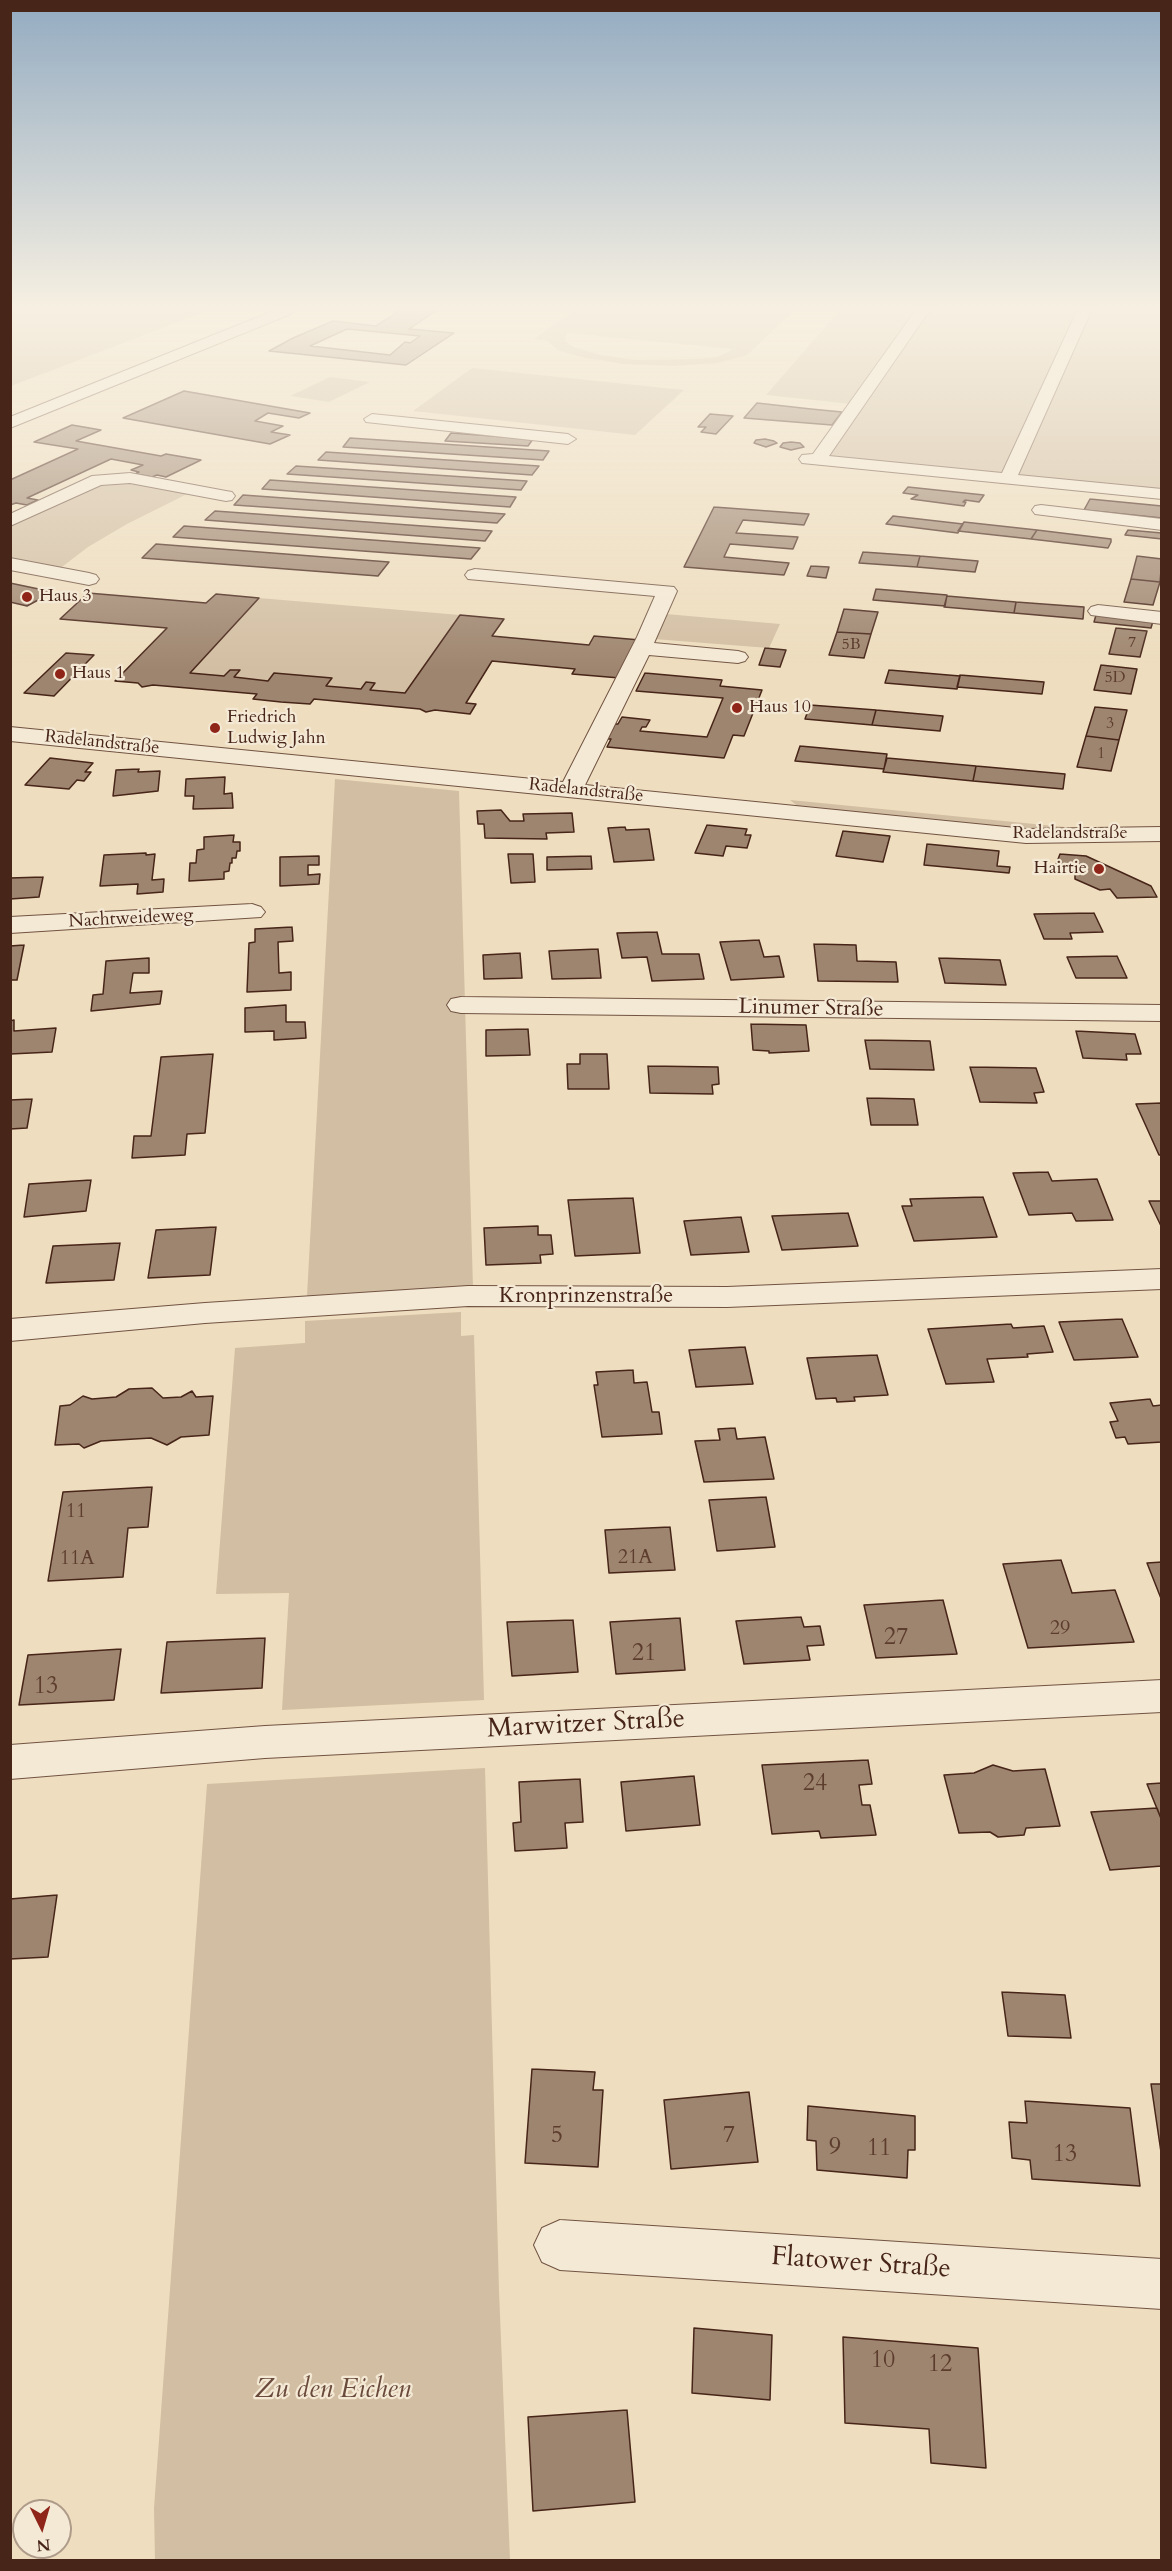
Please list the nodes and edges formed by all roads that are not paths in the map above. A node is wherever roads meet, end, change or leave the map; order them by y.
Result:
1 (489, 431) edge
2 (833, 431) edge
3 (1029, 431) edge
4 (568, 439) dead end
5 (1008, 478) junction
6 (1161, 494) edge
7 (226, 496) dead end
8 (1041, 510) dead end
9 (10, 521) edge
10 (1161, 525) edge
11 (10, 564) edge
12 (89, 579) dead end
13 (609, 606) dead end
14 (635, 611) dead end
15 (1098, 611) dead end
16 (1161, 618) edge
17 (654, 621) junction
18 (642, 648) junction
19 (738, 657) dead end
20 (10, 734) edge
21 (571, 789) junction
22 (1158, 841) edge
23 (252, 912) dead end
24 (10, 925) edge
25 (461, 1005) dead end
26 (1161, 1013) edge
27 (1161, 1279) edge
28 (10, 1330) edge
29 (1161, 1696) edge
30 (10, 1762) edge
31 (560, 2245) dead end
32 (1161, 2284) edge

1 - 4 street
2 - 5 street
3 - 5 street
5 - 6 street
7 - 9 street
8 - 10 street
11 - 12 street
13 - 17 street
14 - 17 street
15 - 16 street
17 - 18 street
18 - 19 street
18 - 21 street
20 - 21 street, Radelandstraße
21 - 22 street, Radelandstraße
23 - 24 street, Nachtweideweg
25 - 26 street, Linumer Straße
27 - 28 street, Kronprinzenstraße
29 - 30 street, Marwitzer Straße
31 - 32 street, Flatower Straße

